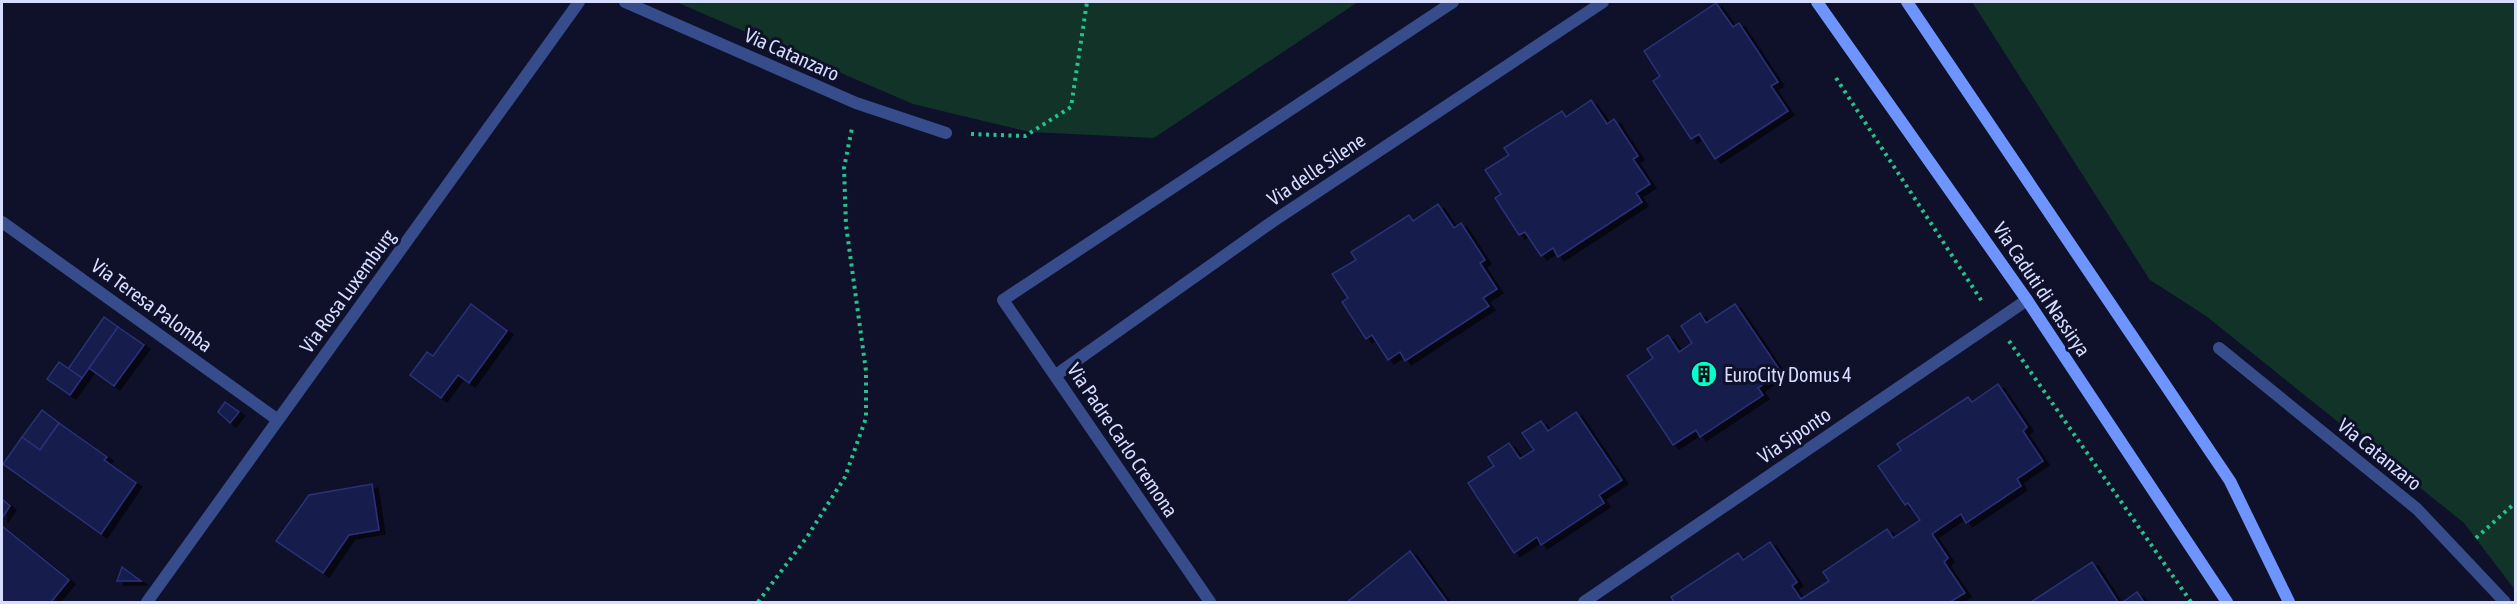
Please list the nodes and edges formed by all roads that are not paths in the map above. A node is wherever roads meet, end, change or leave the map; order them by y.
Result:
1 (579, 2) edge
2 (625, 2) edge
3 (1453, 2) edge
4 (1603, 2) edge
5 (1817, 2) edge
6 (1907, 2) edge
7 (946, 133) road end
8 (2, 222) edge
9 (2027, 300) junction
10 (2219, 348) dead end
11 (1056, 375) junction
12 (278, 420) junction
13 (147, 603) edge
14 (1210, 603) edge
15 (1584, 603) edge
16 (2227, 603) edge
17 (2289, 603) edge
18 (2505, 603) edge

1 - 12 street, Via Rosa Luxemburg
2 - 7 street, Via Catanzaro
3 - 11 street, Via Padre Carlo Cremona
4 - 11 street, Via delle Silene
5 - 9 street, Via Caduti di Nassirya
6 - 17 street
8 - 12 street, Via Teresa Palomba
9 - 15 street, Via Siponto
9 - 16 street, Via Caduti di Nassirya
10 - 18 street, Via Catanzaro
11 - 14 street, Via Padre Carlo Cremona
12 - 13 street, Via Rosa Luxemburg

